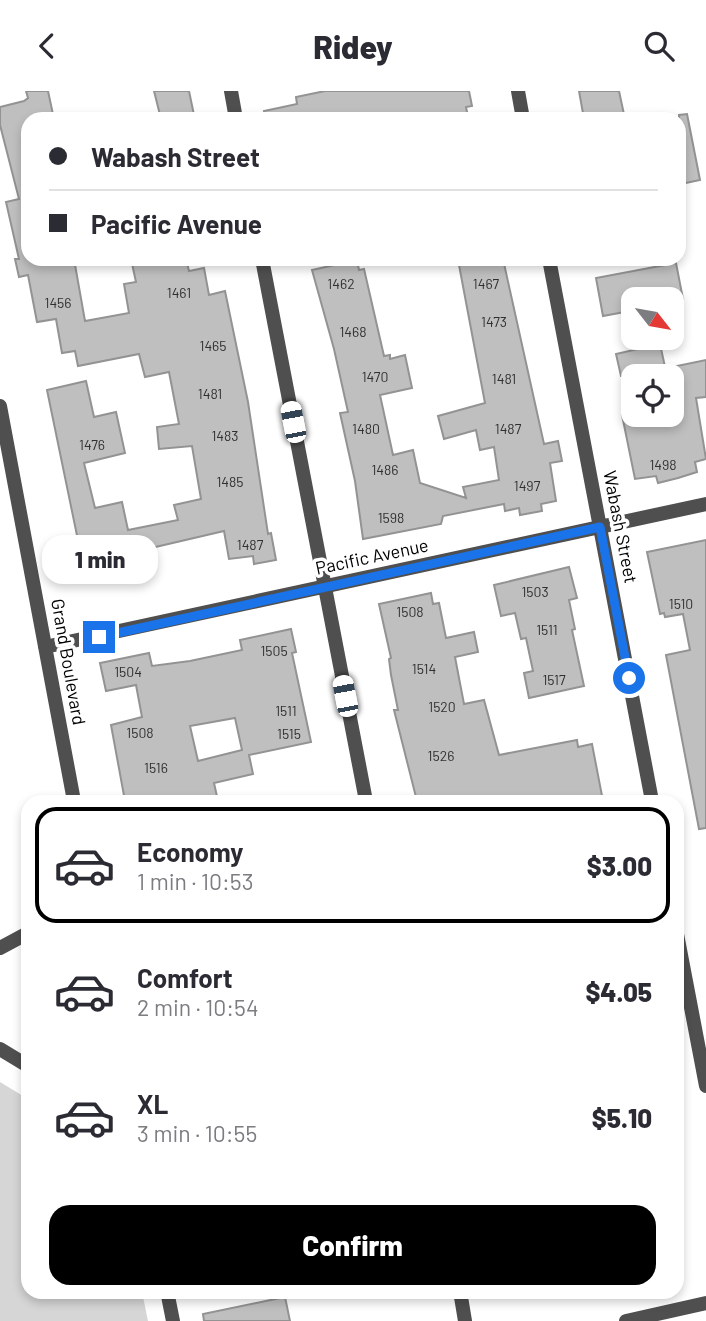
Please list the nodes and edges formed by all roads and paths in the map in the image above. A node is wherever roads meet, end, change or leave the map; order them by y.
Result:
1 (231, 91) edge
2 (518, 91) edge
3 (235, 112) edge
4 (522, 112) edge
5 (263, 266) edge
6 (550, 266) edge
7 (0, 406) edge
8 (706, 504) edge
9 (600, 527) junction
10 (325, 587) junction
11 (45, 647) junction
12 (73, 795) edge
13 (365, 795) edge
14 (651, 795) edge
15 (21, 937) edge
16 (0, 948) edge
17 (684, 971) edge
18 (0, 1049) edge
19 (21, 1062) edge
20 (706, 1086) edge
21 (169, 1299) edge
22 (461, 1299) edge
23 (706, 1303) edge
24 (173, 1321) edge
25 (465, 1321) edge
26 (626, 1321) edge

1 - 3 street
2 - 4 street
5 - 10 street
6 - 9 street, Wabash Street
7 - 11 street, Grand Boulevard
8 - 9 street, Pacific Avenue
9 - 10 street, Pacific Avenue
9 - 14 street, Wabash Street
10 - 11 street, Pacific Avenue
10 - 13 street
11 - 12 street, Grand Boulevard
15 - 16 street
17 - 20 street
18 - 19 street
21 - 24 street
22 - 25 street
23 - 26 street

